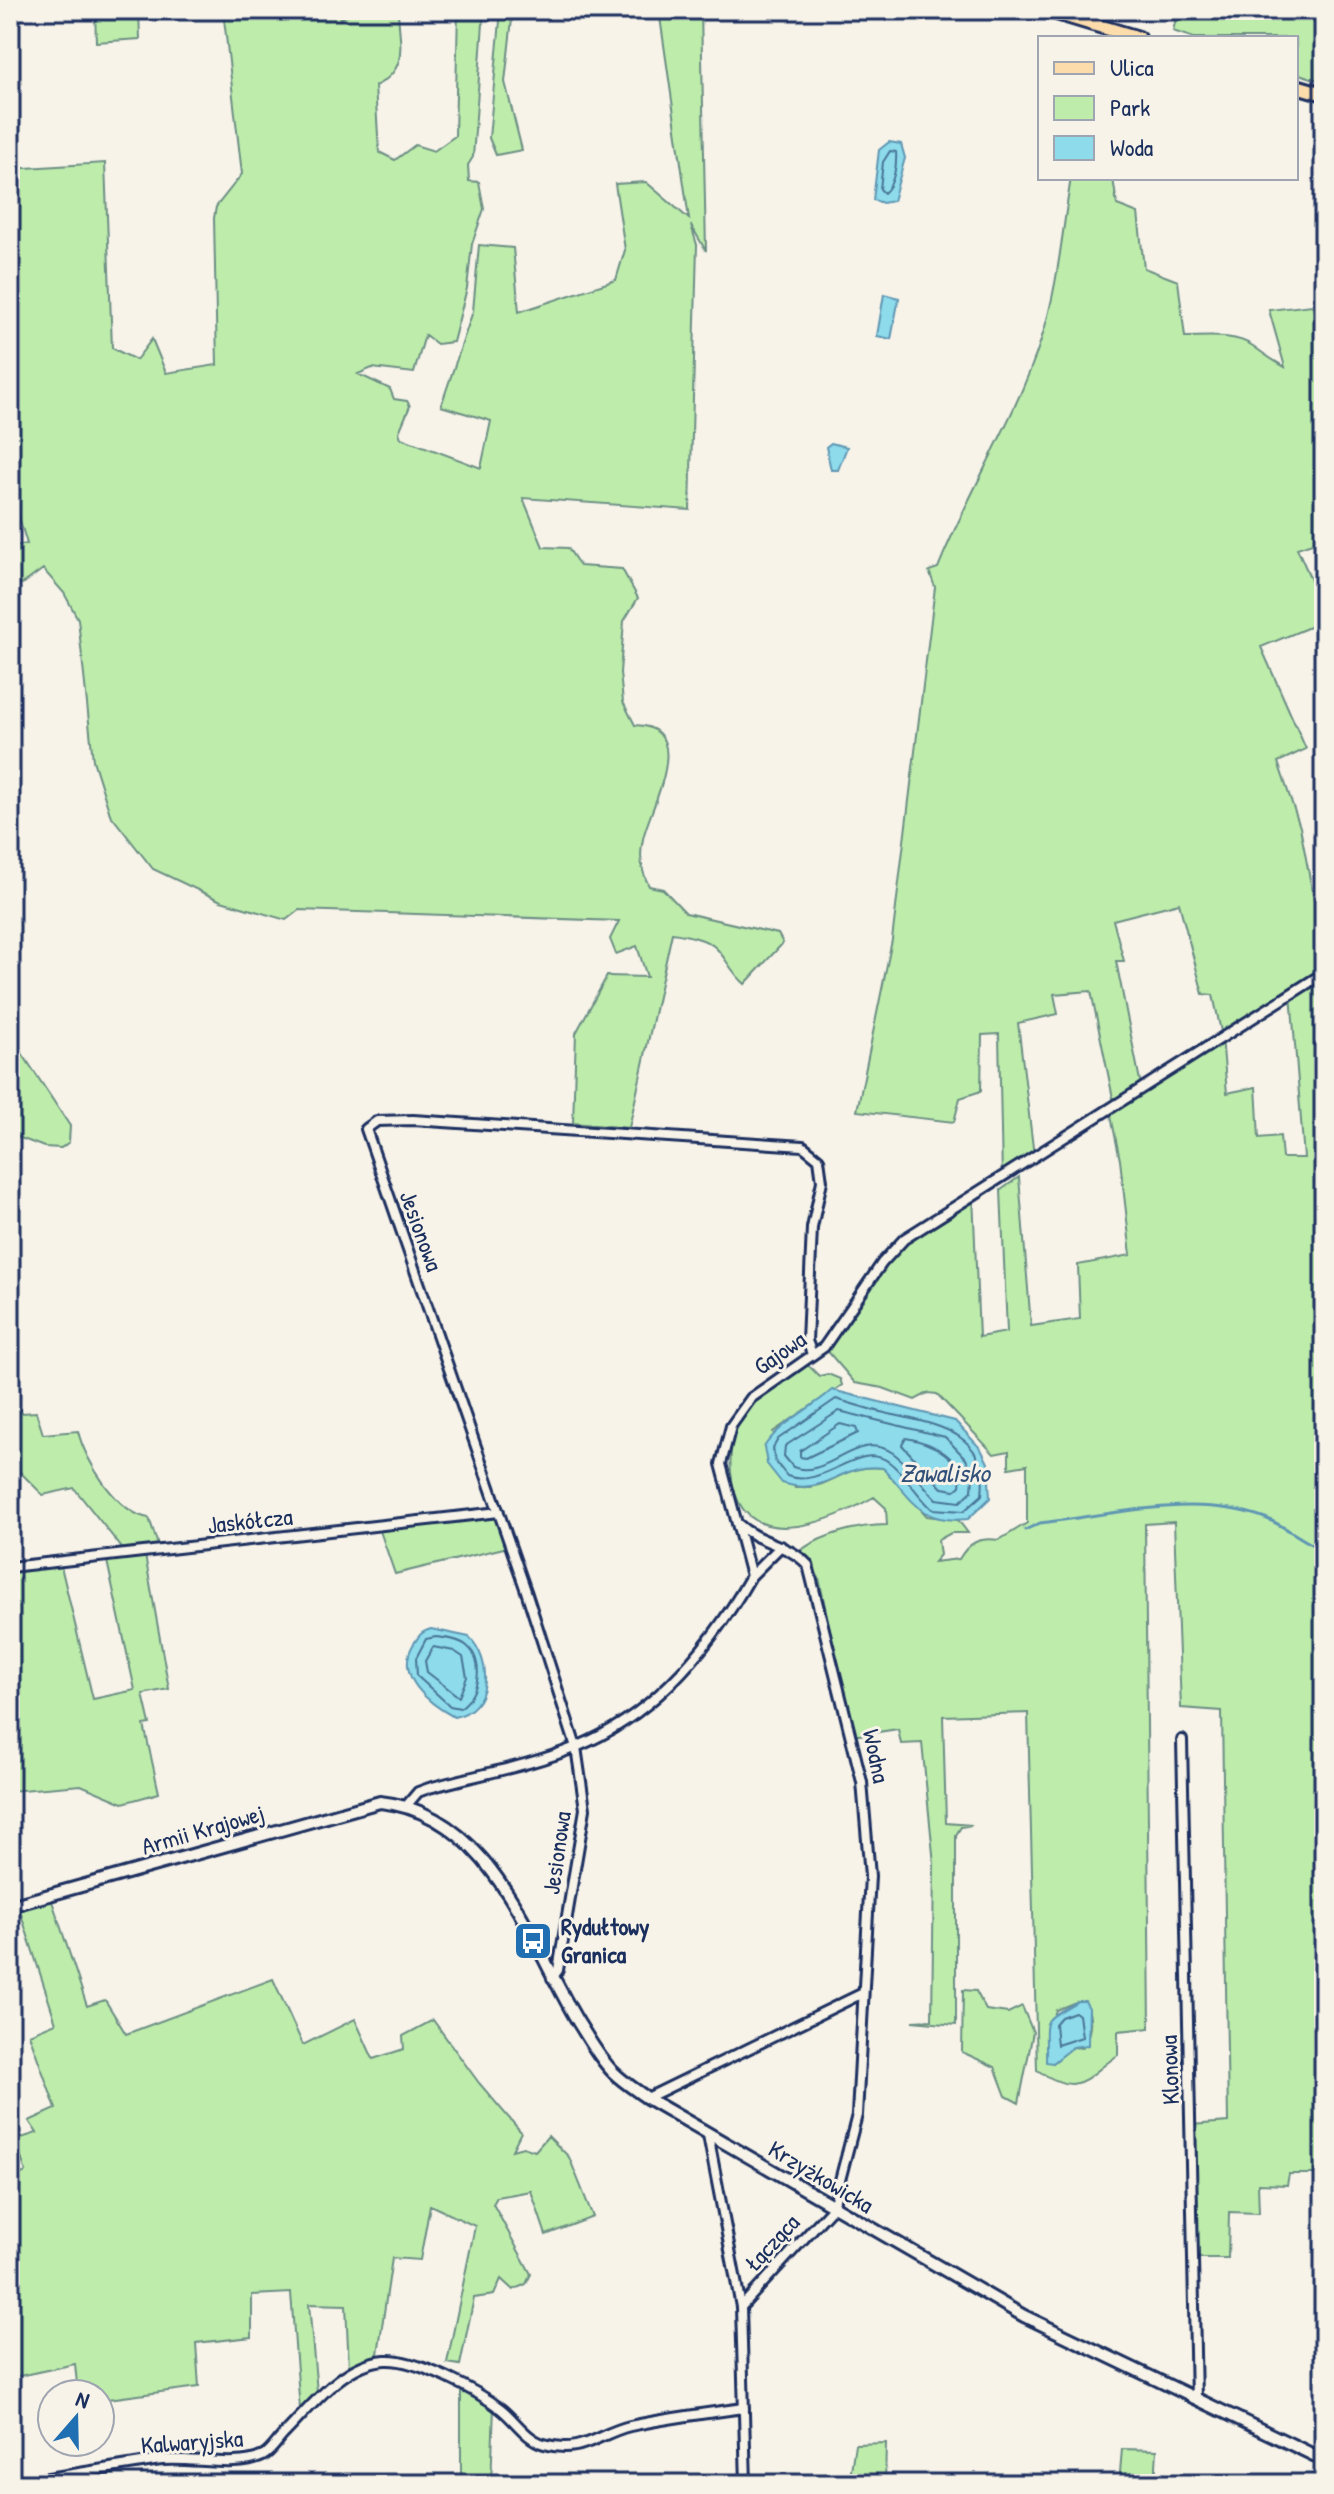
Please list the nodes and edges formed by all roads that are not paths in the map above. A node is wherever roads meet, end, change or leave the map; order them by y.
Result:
1 (1046, 10) edge
2 (1132, 36) edge
3 (1298, 87) edge
4 (1324, 94) edge
5 (1324, 973) edge
6 (812, 1354) junction
7 (497, 1512) junction
8 (738, 1523) junction
9 (781, 1546) junction
10 (10, 1567) edge
11 (751, 1576) junction
12 (1182, 1740) dead end
13 (576, 1747) junction
14 (407, 1805) junction
15 (10, 1906) edge
16 (551, 1979) junction
17 (863, 1993) junction
18 (647, 2098) junction
19 (708, 2135) junction
20 (833, 2207) junction
21 (741, 2307) junction
22 (1196, 2399) junction
23 (744, 2408) junction
24 (1324, 2460) edge
25 (11, 2484) edge
26 (746, 2484) edge

1 - 2 main road
3 - 4 main road
5 - 6 street, Gajowa
6 - 7 street, Jesionowa
6 - 8 street, Gajowa
7 - 10 street, Jaskółcza
7 - 13 street, Jesionowa
8 - 9 street, Wodna
8 - 11 street, Gajowa
9 - 11 street
9 - 17 street, Wodna
11 - 13 street
12 - 22 street, Klonowa
13 - 14 street
13 - 16 street, Jesionowa
14 - 15 street, Armii Krajowej
14 - 16 street, Krzyżkowicka
16 - 18 street, Krzyżkowicka
17 - 18 street
17 - 20 street, Wodna
18 - 19 street, Krzyżkowicka
19 - 20 street, Krzyżkowicka
19 - 21 street
20 - 21 street, Łącząca
20 - 22 street, Krzyżkowicka
21 - 23 street
22 - 24 street, Krzyżkowicka
23 - 25 street, Kalwaryjska
23 - 26 street

